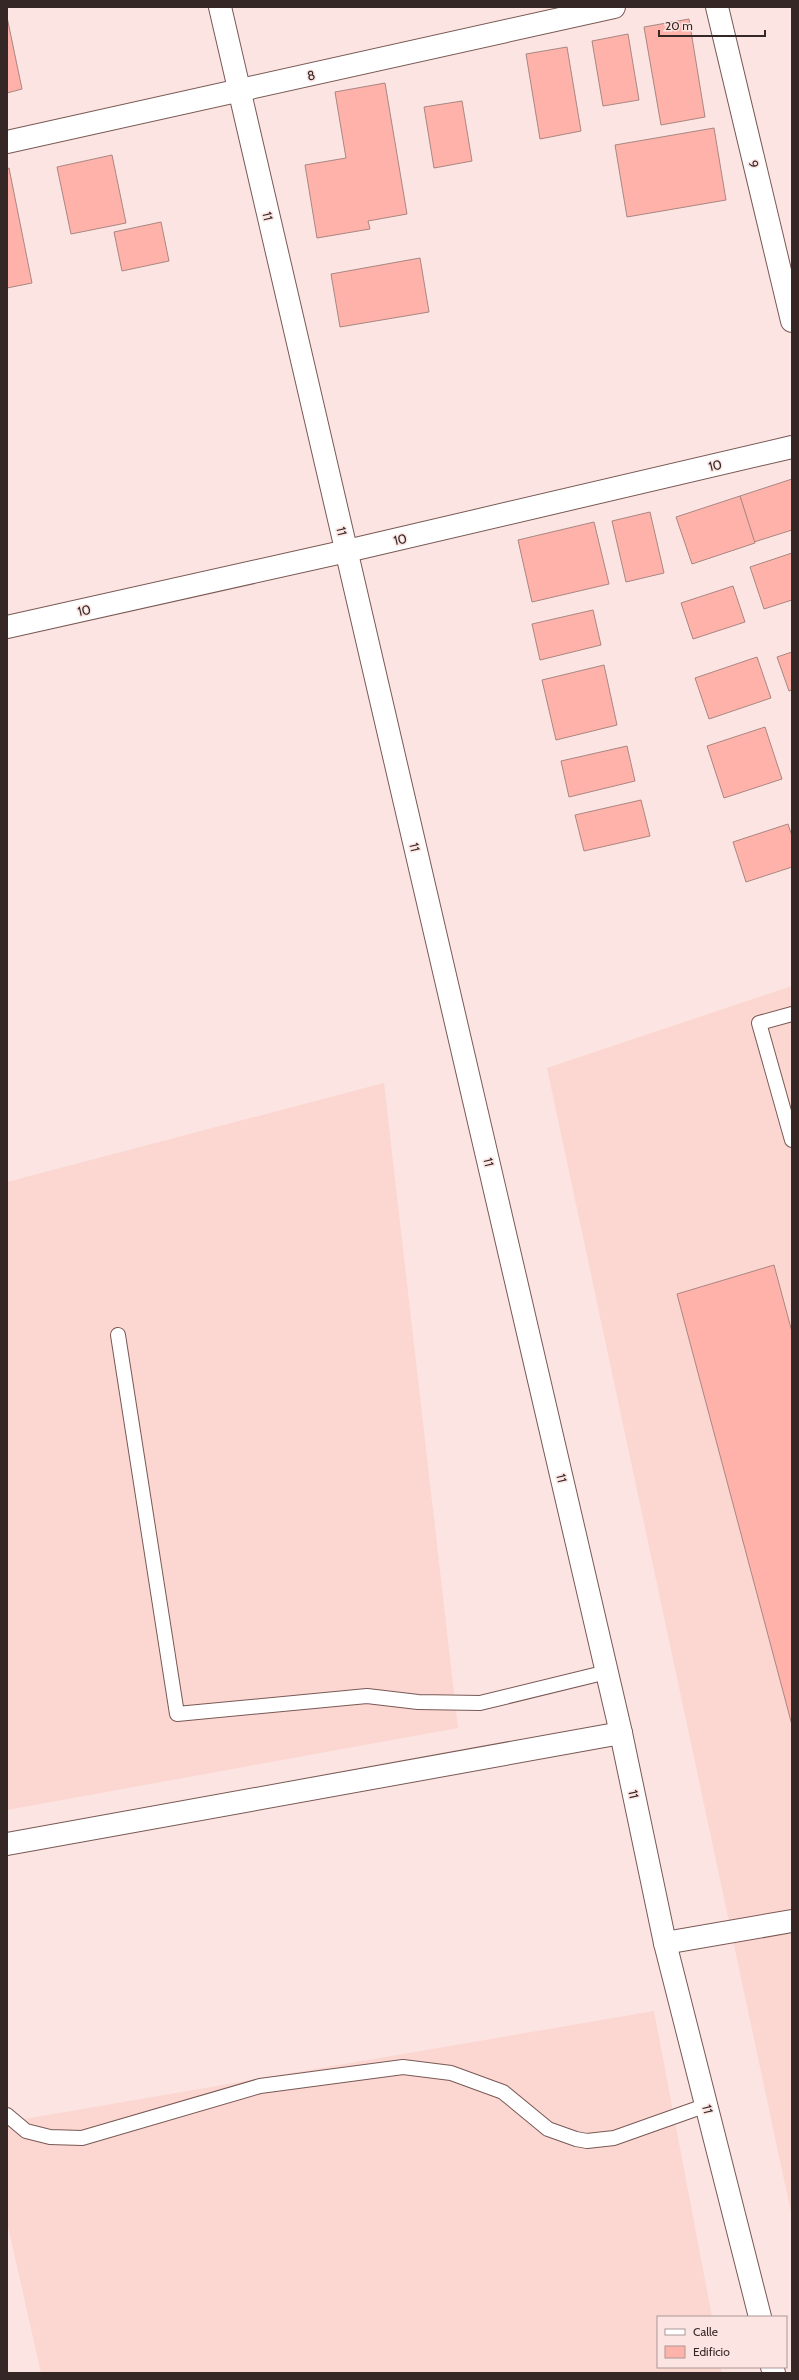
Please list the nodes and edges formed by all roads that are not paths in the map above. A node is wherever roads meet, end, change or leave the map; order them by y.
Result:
1 (220, 7) edge
2 (614, 7) edge
3 (717, 7) edge
4 (239, 91) junction
5 (7, 142) edge
6 (792, 321) edge
7 (792, 447) edge
8 (346, 551) junction
9 (7, 627) edge
10 (792, 1014) edge
11 (792, 1140) edge
12 (118, 1335) dead end
13 (607, 1672) junction
14 (621, 1732) junction
15 (7, 1844) edge
16 (792, 1921) edge
17 (665, 1943) junction
18 (707, 2105) junction
19 (7, 2115) edge
20 (760, 2316) edge

1 - 4 street, 11
2 - 4 street, 8
3 - 6 street, 9
4 - 5 street, 8
4 - 8 street, 11
7 - 8 street, 10
8 - 9 street, 10
8 - 13 street, 11
10 - 11 lane
12 - 13 lane
13 - 14 street, 11
14 - 15 street
14 - 17 street, 11
16 - 17 street
17 - 18 street, 11
18 - 19 lane
18 - 20 street, 11

